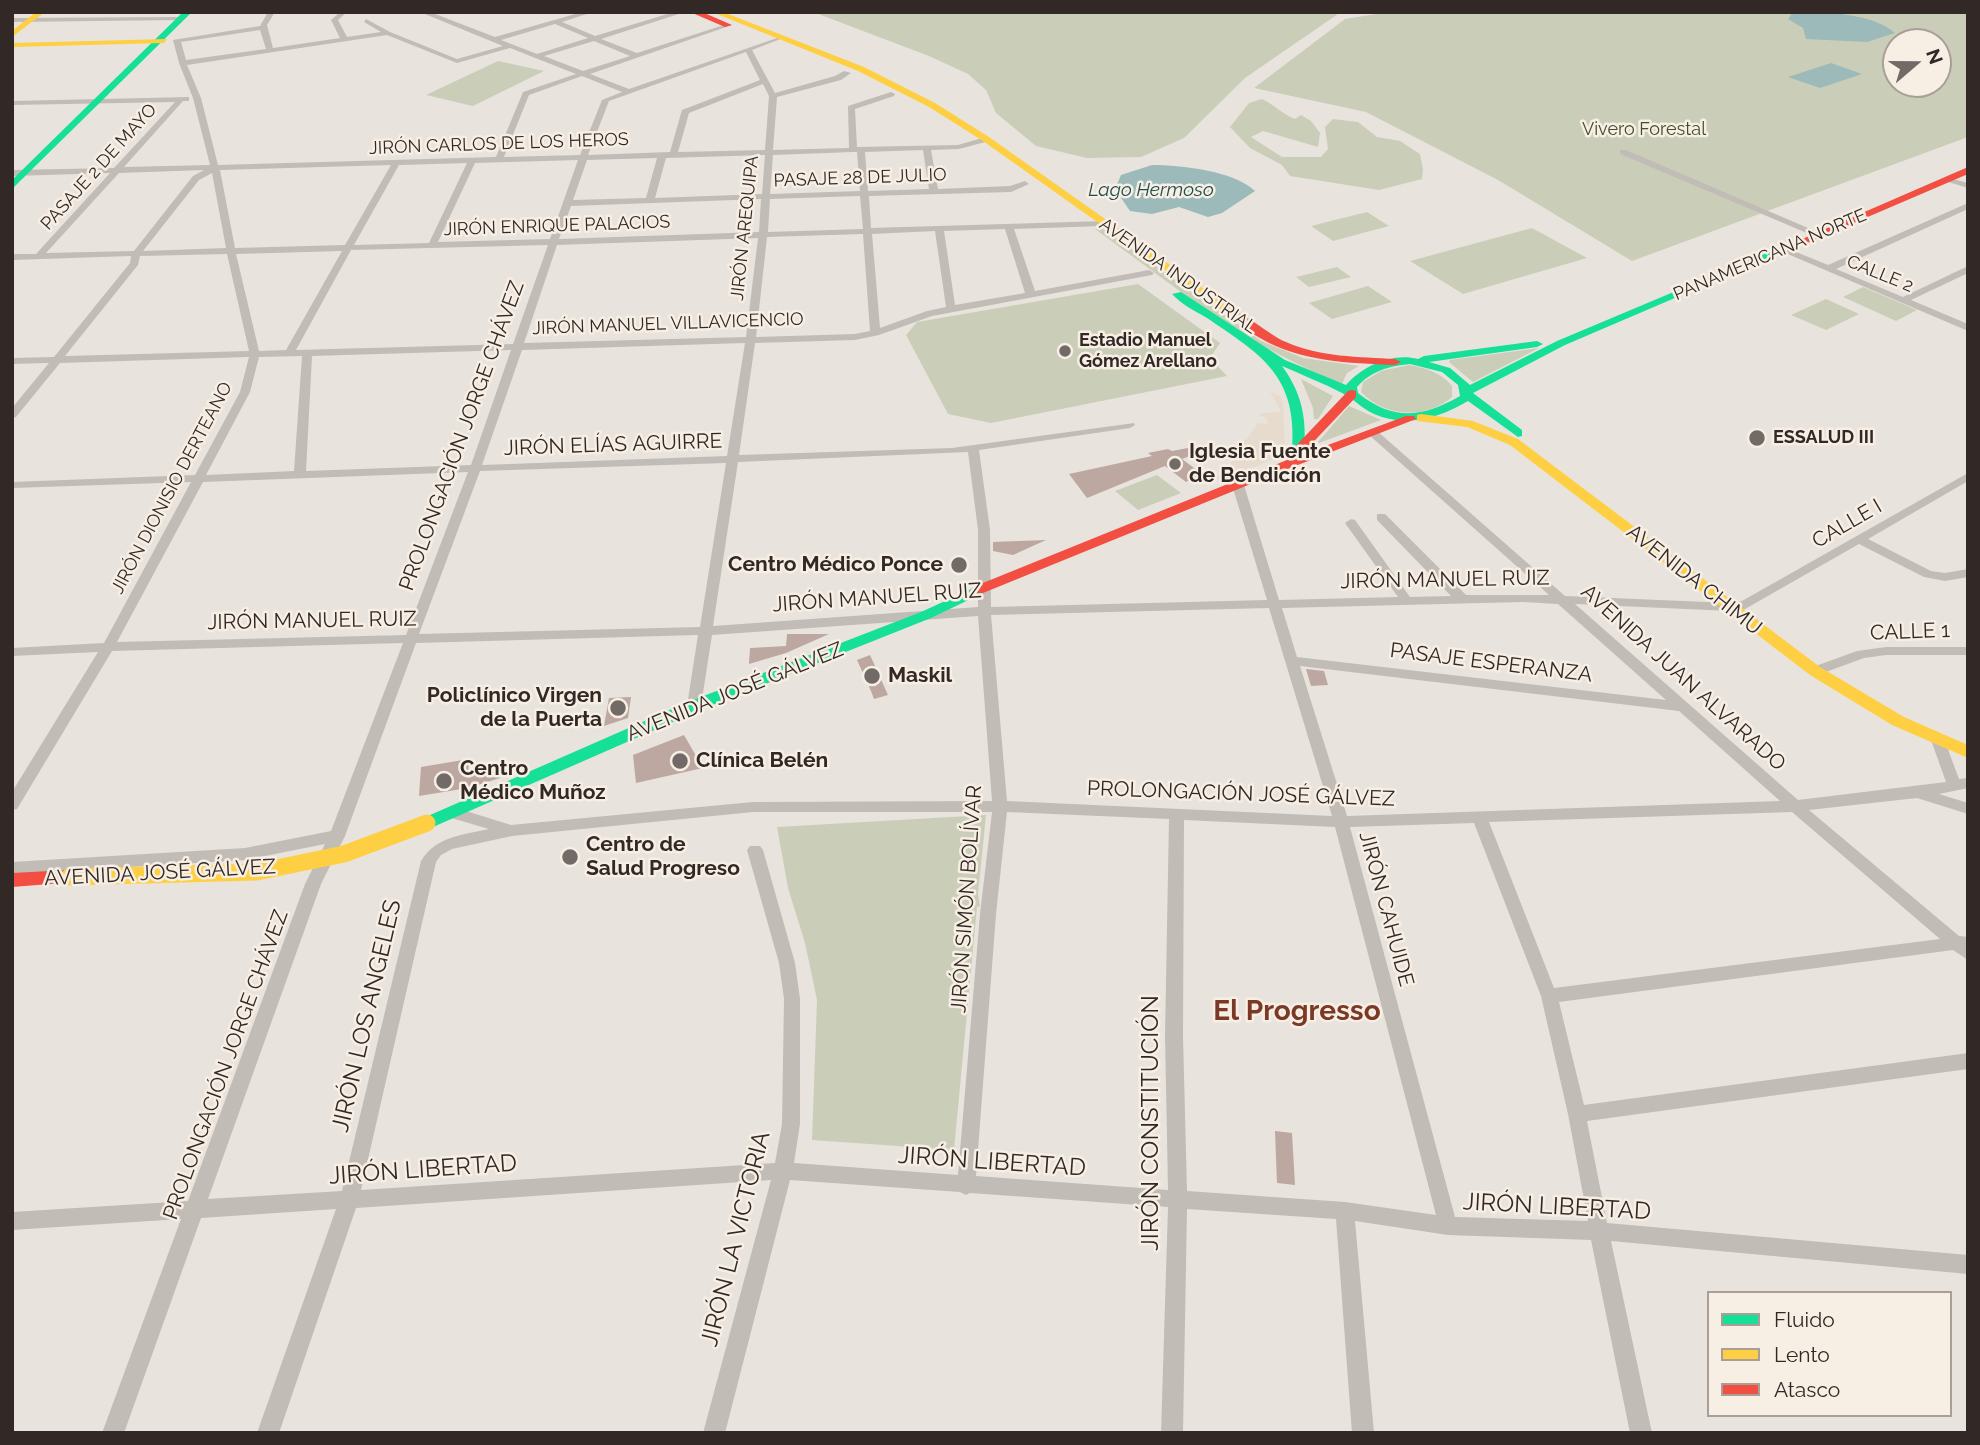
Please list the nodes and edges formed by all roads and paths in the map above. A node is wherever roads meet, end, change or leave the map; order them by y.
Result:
1 (110, 12) edge
2 (201, 12) edge
3 (272, 12) edge
4 (344, 12) edge
5 (372, 12) edge
6 (423, 12) edge
7 (590, 12) edge
8 (682, 12) edge
9 (694, 12) edge
10 (716, 12) edge
11 (185, 15) edge
12 (36, 16) edge
13 (102, 19) junction
14 (12, 20) edge
15 (366, 21) junction
16 (555, 22) junction
17 (729, 25) junction
18 (262, 28) junction
19 (388, 33) junction
20 (12, 35) edge
21 (356, 36) junction
22 (344, 38) junction
23 (500, 38) junction
24 (596, 39) junction
25 (177, 40) junction
26 (775, 40) junction
27 (159, 41) junction
28 (12, 45) edge
29 (513, 45) junction
30 (270, 49) junction
31 (748, 50) junction
32 (540, 55) junction
33 (635, 55) junction
34 (183, 63) junction
35 (582, 73) junction
36 (848, 73) junction
37 (764, 81) junction
38 (627, 91) junction
39 (891, 94) junction
40 (773, 96) junction
41 (197, 98) junction
42 (181, 99) junction
43 (99, 101) junction
44 (12, 103) edge
45 (978, 141) junction
46 (927, 148) junction
47 (857, 150) junction
48 (1623, 152) dead end
49 (770, 153) junction
50 (673, 155) junction
51 (662, 156) junction
52 (583, 158) junction
53 (499, 160) junction
54 (472, 161) junction
55 (396, 163) junction
56 (215, 168) junction
57 (1968, 170) edge
58 (118, 171) junction
59 (19, 173) edge
60 (1948, 179) junction
61 (1025, 184) junction
62 (12, 186) edge
63 (1968, 186) edge
64 (934, 192) junction
65 (864, 193) junction
66 (765, 197) junction
67 (650, 201) junction
68 (569, 203) junction
69 (1968, 206) edge
70 (1102, 223) junction
71 (1080, 224) junction
72 (1009, 226) junction
73 (939, 229) junction
74 (867, 232) junction
75 (1816, 234) junction
76 (763, 236) junction
77 (555, 243) junction
78 (432, 246) junction
79 (348, 248) junction
80 (1781, 249) junction
81 (231, 252) junction
82 (136, 254) junction
83 (39, 256) junction
84 (12, 257) edge
85 (1827, 269) junction
86 (1968, 269) edge
87 (1149, 273) junction
88 (1031, 295) junction
89 (1904, 300) junction
90 (951, 308) junction
91 (1968, 328) edge
92 (875, 333) junction
93 (1572, 337) junction
94 (751, 339) junction
95 (519, 346) junction
96 (289, 352) junction
97 (307, 352) junction
98 (255, 354) junction
99 (1264, 354) junction
100 (57, 360) junction
101 (12, 361) edge
102 (1402, 361) junction
103 (1352, 393) junction
104 (1467, 393) junction
105 (12, 415) edge
106 (1415, 419) junction
107 (1130, 425) dead end
108 (1372, 432) junction
109 (973, 449) junction
110 (1298, 452) junction
111 (732, 461) junction
112 (1280, 467) junction
113 (475, 469) junction
114 (300, 474) junction
115 (1968, 476) edge
116 (198, 479) junction
117 (12, 485) edge
118 (1238, 485) junction
119 (1381, 517) dead end
120 (1351, 523) dead end
121 (1859, 539) junction
122 (1968, 573) edge
123 (987, 586) junction
124 (1561, 598) junction
125 (1463, 600) junction
126 (1407, 601) junction
127 (1274, 605) junction
128 (1737, 606) junction
129 (984, 611) junction
130 (926, 615) junction
131 (705, 631) junction
132 (410, 639) junction
133 (108, 647) junction
134 (1968, 651) edge
135 (12, 652) edge
136 (1292, 661) junction
137 (1822, 668) junction
138 (694, 706) junction
139 (1685, 707) junction
140 (1968, 736) edge
141 (1938, 740) junction
142 (1968, 752) edge
143 (1961, 784) edge
144 (1919, 792) junction
145 (12, 805) edge
146 (1000, 806) junction
147 (1795, 806) junction
148 (1968, 809) edge
149 (453, 813) junction
150 (1177, 814) junction
151 (1480, 819) junction
152 (1341, 822) junction
153 (512, 831) junction
154 (337, 836) junction
155 (755, 849) dead end
156 (436, 851) joint
157 (12, 867) edge
158 (12, 880) edge
159 (1964, 946) edge
160 (1549, 996) junction
161 (1968, 1061) edge
162 (1577, 1114) junction
163 (783, 1171) junction
164 (966, 1186) junction
165 (1178, 1199) junction
166 (349, 1200) junction
167 (197, 1209) junction
168 (1345, 1211) junction
169 (12, 1221) edge
170 (1448, 1226) junction
171 (1598, 1231) junction
172 (1968, 1265) edge
173 (113, 1433) edge
174 (268, 1433) edge
175 (714, 1433) edge
176 (1172, 1433) edge
177 (1363, 1433) edge
178 (1641, 1433) edge

1 - 13 street
2 - 25 main road
3 - 18 street
4 - 22 street
5 - 15 street
6 - 23 street
7 - 16 street
8 - 24 street
9 - 17 main road, AVENIDA INDUSTRIAL
10 - 26 main road, AVENIDA INDUSTRIAL
11 - 13 street
11 - 27 main road
12 - 13 street
12 - 14 street
12 - 20 main road
15 - 19 street
15 - 21 street
16 - 23 street
16 - 24 street
17 - 26 main road, AVENIDA INDUSTRIAL
17 - 33 street
18 - 25 street
18 - 30 street
19 - 21 street
19 - 29 street
21 - 22 street
22 - 30 street
23 - 29 street
24 - 32 street
24 - 33 street
25 - 27 main road
25 - 34 street, JIRÓN DIONISIO DERTEANO
26 - 31 street, PROLONGACIÓN JORGE CHÁVEZ
26 - 36 main road, AVENIDA INDUSTRIAL
26 - 45 main road, AVENIDA INDUSTRIAL
27 - 28 main road
27 - 43 main road
29 - 32 street
30 - 34 street
31 - 37 street
31 - 38 street, PROLONGACIÓN JORGE CHÁVEZ
32 - 35 street
33 - 35 street
34 - 41 street, JIRÓN DIONISIO DERTEANO
35 - 38 street
35 - 53 street
36 - 39 main road, AVENIDA INDUSTRIAL
36 - 40 street
37 - 40 street
37 - 50 street
38 - 52 street, PROLONGACIÓN JORGE CHÁVEZ
39 - 45 main road, AVENIDA INDUSTRIAL
39 - 47 street
40 - 49 street, JIRÓN AREQUIPA
41 - 42 street
41 - 56 street, JIRÓN DIONISIO DERTEANO
42 - 43 street
42 - 58 street, PASAJE 2 DE MAYO
43 - 44 street
43 - 59 main road
45 - 46 street, JIRÓN CARLOS DE LOS HEROS
45 - 61 main road, AVENIDA INDUSTRIAL
45 - 70 main road, AVENIDA INDUSTRIAL
46 - 47 street, JIRÓN CARLOS DE LOS HEROS
46 - 64 street
47 - 49 street, JIRÓN CARLOS DE LOS HEROS
47 - 65 street
48 - 75 street
49 - 50 street, JIRÓN CARLOS DE LOS HEROS
49 - 66 street, JIRÓN AREQUIPA
50 - 51 street, JIRÓN CARLOS DE LOS HEROS
51 - 52 street, JIRÓN CARLOS DE LOS HEROS
51 - 67 street
52 - 53 street, JIRÓN CARLOS DE LOS HEROS
52 - 68 street, PROLONGACIÓN JORGE CHÁVEZ
53 - 54 street, JIRÓN CARLOS DE LOS HEROS
54 - 55 street, JIRÓN CARLOS DE LOS HEROS
54 - 78 street
55 - 56 street, JIRÓN CARLOS DE LOS HEROS
55 - 79 street
56 - 58 street, JIRÓN CARLOS DE LOS HEROS
56 - 81 street, JIRÓN DIONISIO DERTEANO
56 - 82 street
57 - 60 main road, PANAMERICANA NORTE
58 - 59 street, JIRÓN CARLOS DE LOS HEROS
58 - 83 street, PASAJE 2 DE MAYO
59 - 62 main road
60 - 63 street
60 - 75 main road, PANAMERICANA NORTE
61 - 64 street, PASAJE 28 DE JULIO
61 - 71 main road, AVENIDA INDUSTRIAL
64 - 65 street, PASAJE 28 DE JULIO
65 - 66 street, PASAJE 28 DE JULIO
65 - 74 street
66 - 67 street, PASAJE 28 DE JULIO
66 - 76 street, JIRÓN AREQUIPA
67 - 68 street, PASAJE 28 DE JULIO
68 - 77 street, PROLONGACIÓN JORGE CHÁVEZ
69 - 85 street
70 - 71 street, JIRÓN ENRIQUE PALACIOS
70 - 102 main road, AVENIDA INDUSTRIAL
71 - 72 street, JIRÓN ENRIQUE PALACIOS
71 - 87 main road, AVENIDA INDUSTRIAL
72 - 73 street, JIRÓN ENRIQUE PALACIOS
72 - 88 street
73 - 74 street, JIRÓN ENRIQUE PALACIOS
73 - 90 street
74 - 76 street, JIRÓN ENRIQUE PALACIOS
74 - 92 street
75 - 80 main road, PANAMERICANA NORTE
76 - 77 street, JIRÓN ENRIQUE PALACIOS
76 - 94 street, JIRÓN AREQUIPA
77 - 78 street, JIRÓN ENRIQUE PALACIOS
77 - 95 street, PROLONGACIÓN JORGE CHÁVEZ
78 - 79 street, JIRÓN ENRIQUE PALACIOS
79 - 81 street, JIRÓN ENRIQUE PALACIOS
79 - 96 street
80 - 85 street, CALLE 2
80 - 93 main road, PANAMERICANA NORTE
81 - 82 street, JIRÓN ENRIQUE PALACIOS
81 - 98 street, JIRÓN DIONISIO DERTEANO
82 - 83 street, JIRÓN ENRIQUE PALACIOS
82 - 100 street
83 - 84 street, JIRÓN ENRIQUE PALACIOS
85 - 89 street, CALLE 2
86 - 89 street
87 - 88 street, JIRÓN MANUEL VILLAVICENCIO
87 - 99 main road, AVENIDA INDUSTRIAL
88 - 90 street, JIRÓN MANUEL VILLAVICENCIO
89 - 91 street, CALLE 2
90 - 92 street, JIRÓN MANUEL VILLAVICENCIO
92 - 94 street, JIRÓN MANUEL VILLAVICENCIO
93 - 102 main road, PANAMERICANA NORTE
93 - 104 main road, PANAMERICANA NORTE
94 - 95 street, JIRÓN MANUEL VILLAVICENCIO
94 - 111 street, JIRÓN AREQUIPA
95 - 97 street, JIRÓN MANUEL VILLAVICENCIO
95 - 113 street, PROLONGACIÓN JORGE CHÁVEZ
96 - 97 street, JIRÓN MANUEL VILLAVICENCIO
96 - 98 street, JIRÓN MANUEL VILLAVICENCIO
97 - 114 street
98 - 100 street, JIRÓN MANUEL VILLAVICENCIO
98 - 116 street, JIRÓN DIONISIO DERTEANO
99 - 103 main road, AVENIDA INDUSTRIAL
99 - 110 main road
100 - 101 street, JIRÓN MANUEL VILLAVICENCIO
100 - 105 street
102 - 103 main road, AVENIDA JOSÉ GÁLVEZ
102 - 104 main road, AVENIDA CHIMU
103 - 106 main road, AVENIDA INDUSTRIAL
103 - 110 main road, AVENIDA JOSÉ GÁLVEZ
104 - 106 main road, PANAMERICANA NORTE
104 - 128 main road, AVENIDA CHIMU
106 - 108 main road, AVENIDA JOSÉ GÁLVEZ
106 - 128 main road, AVENIDA CHIMU
107 - 109 street, JIRÓN ELÍAS AGUIRRE
108 - 112 main road, AVENIDA JOSÉ GÁLVEZ
108 - 124 street, AVENIDA JUAN ALVARADO
109 - 111 street, JIRÓN ELÍAS AGUIRRE
109 - 123 street, JIRÓN SIMÓN BOLÍVAR
110 - 112 main road, AVENIDA JOSÉ GÁLVEZ
111 - 113 street, JIRÓN ELÍAS AGUIRRE
111 - 131 street, JIRÓN AREQUIPA
112 - 118 main road, AVENIDA JOSÉ GÁLVEZ
113 - 114 street, JIRÓN ELÍAS AGUIRRE
113 - 132 street, PROLONGACIÓN JORGE CHÁVEZ
114 - 116 street, JIRÓN ELÍAS AGUIRRE
115 - 121 street, CALLE I
116 - 117 street, JIRÓN ELÍAS AGUIRRE
116 - 133 street, JIRÓN DIONISIO DERTEANO
118 - 123 main road, AVENIDA JOSÉ GÁLVEZ
118 - 127 street, JIRÓN CAHUIDE
119 - 125 street
120 - 126 street
121 - 122 street
121 - 128 street, CALLE I
123 - 129 street, JIRÓN SIMÓN BOLÍVAR
123 - 130 main road, AVENIDA JOSÉ GÁLVEZ
124 - 125 street, JIRÓN MANUEL RUIZ
124 - 128 street, JIRÓN MANUEL RUIZ
124 - 139 street, AVENIDA JUAN ALVARADO
125 - 126 street, JIRÓN MANUEL RUIZ
126 - 127 street, JIRÓN MANUEL RUIZ
127 - 129 street, JIRÓN MANUEL RUIZ
127 - 136 street, JIRÓN CAHUIDE
128 - 137 main road, AVENIDA CHIMU
129 - 130 street, JIRÓN MANUEL RUIZ
129 - 146 street, JIRÓN SIMÓN BOLÍVAR
130 - 131 street, JIRÓN MANUEL RUIZ
130 - 138 main road, AVENIDA JOSÉ GÁLVEZ
131 - 132 street, JIRÓN MANUEL RUIZ
131 - 138 street, JIRÓN AREQUIPA
132 - 133 street, JIRÓN MANUEL RUIZ
132 - 154 street, PROLONGACIÓN JORGE CHÁVEZ
133 - 135 street, JIRÓN MANUEL RUIZ
133 - 145 street, JIRÓN DIONISIO DERTEANO
134 - 137 street, CALLE 1
136 - 139 street, PASAJE ESPERANZA
136 - 152 street, JIRÓN CAHUIDE
137 - 140 main road, AVENIDA CHIMU
137 - 141 main road, AVENIDA CHIMU
138 - 149 main road, AVENIDA JOSÉ GÁLVEZ
139 - 147 street, AVENIDA JUAN ALVARADO
141 - 142 main road, AVENIDA CHIMU
141 - 143 street
143 - 144 street, PROLONGACIÓN JOSÉ GÁLVEZ
144 - 147 street, PROLONGACIÓN JOSÉ GÁLVEZ
144 - 148 street
146 - 150 street, PROLONGACIÓN JOSÉ GÁLVEZ
146 - 153 street, PROLONGACIÓN JOSÉ GÁLVEZ
146 - 164 street, JIRÓN SIMÓN BOLÍVAR
147 - 151 street, PROLONGACIÓN JOSÉ GÁLVEZ
147 - 159 street, AVENIDA JUAN ALVARADO
149 - 153 street, PROLONGACIÓN JOSÉ GÁLVEZ
149 - 158 main road, AVENIDA JOSÉ GÁLVEZ, bridge
150 - 152 street, PROLONGACIÓN JOSÉ GÁLVEZ
150 - 165 street, JIRÓN CONSTITUCIÓN
151 - 152 street, PROLONGACIÓN JOSÉ GÁLVEZ
151 - 160 street
152 - 170 street, JIRÓN CAHUIDE
153 - 156 street, PROLONGACIÓN JOSÉ GÁLVEZ
154 - 157 street
154 - 167 street, PROLONGACIÓN JORGE CHÁVEZ
155 - 163 street, JIRÓN LA VICTORIA
156 - 166 street, JIRÓN LOS ANGELES
159 - 160 street
160 - 162 street
161 - 162 street
162 - 171 street
163 - 164 street, JIRÓN LIBERTAD
163 - 166 street, JIRÓN LIBERTAD
163 - 175 street, JIRÓN LA VICTORIA
164 - 165 street, JIRÓN LIBERTAD
165 - 168 street, JIRÓN LIBERTAD
165 - 176 street, JIRÓN CONSTITUCIÓN
166 - 167 street, JIRÓN LIBERTAD
166 - 174 street, JIRÓN LOS ANGELES
167 - 169 street, JIRÓN LIBERTAD
167 - 173 street, PROLONGACIÓN JORGE CHÁVEZ
168 - 170 street, JIRÓN LIBERTAD
168 - 177 street
170 - 171 street, JIRÓN LIBERTAD
171 - 172 street, JIRÓN LIBERTAD
171 - 178 street

